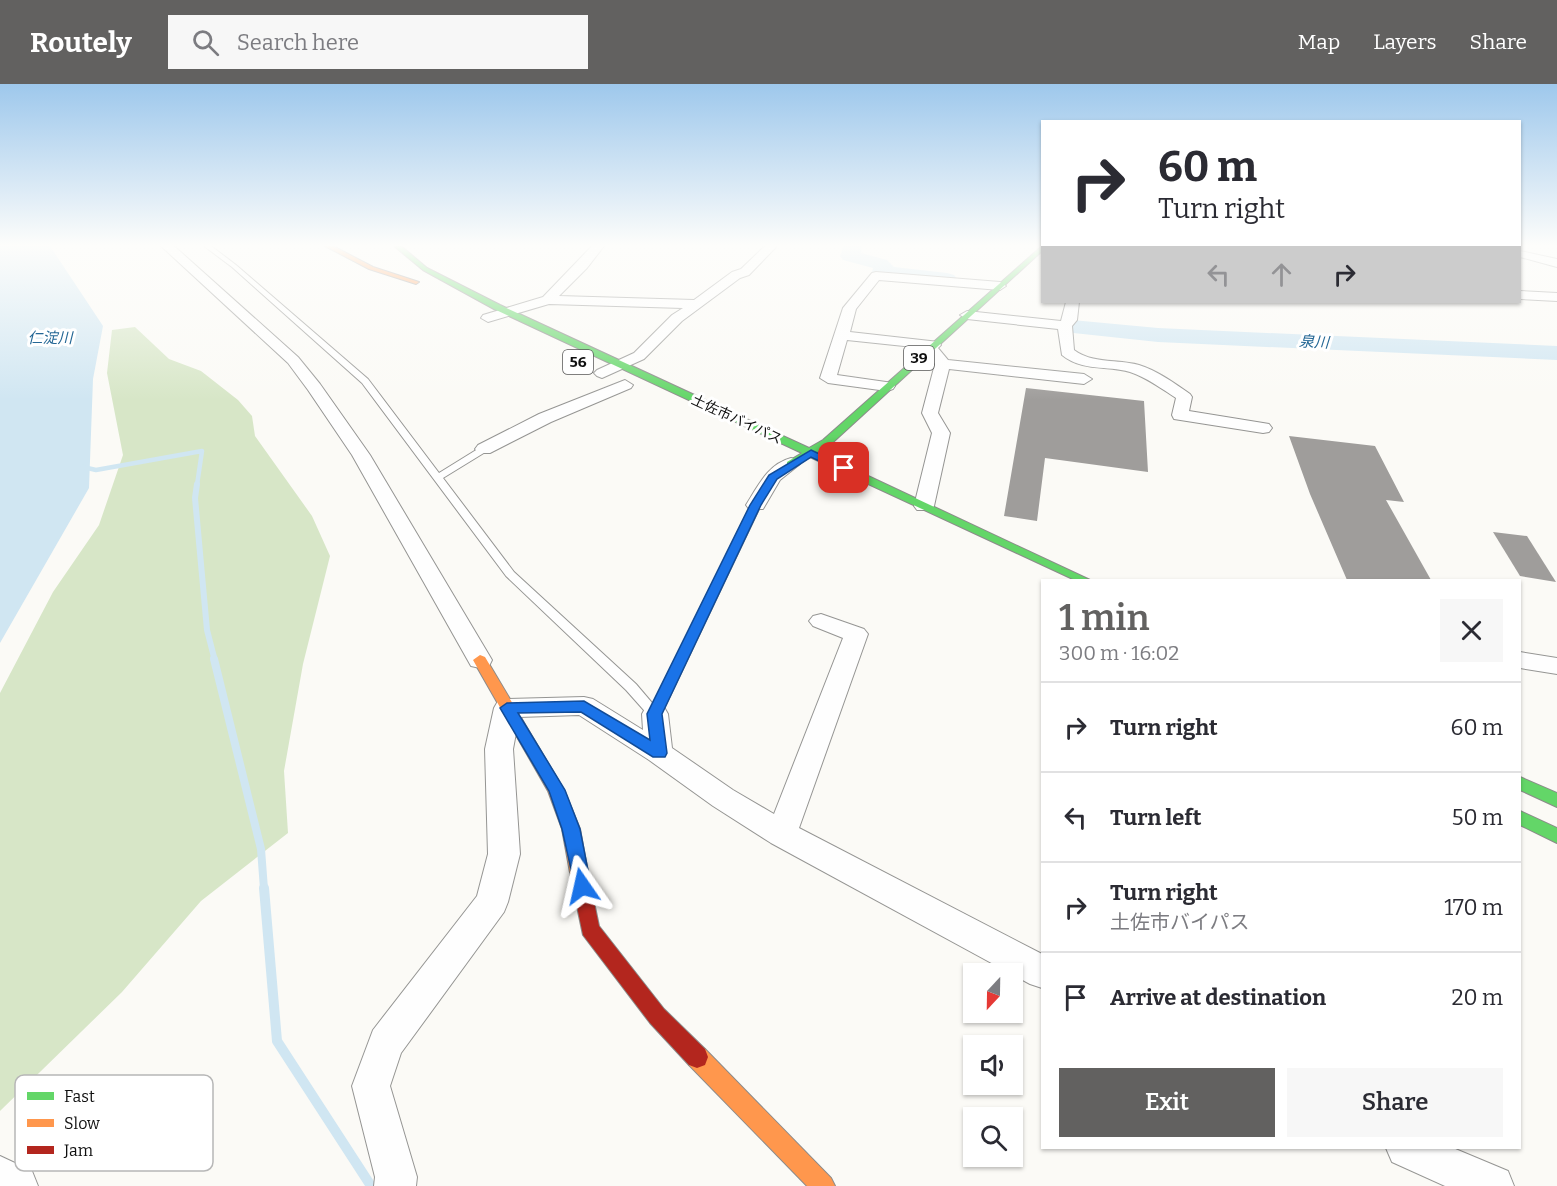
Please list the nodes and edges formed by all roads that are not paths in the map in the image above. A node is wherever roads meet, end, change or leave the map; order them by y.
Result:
1 (224, 297) edge
2 (270, 297) edge
3 (480, 297) edge
4 (551, 297) edge
5 (706, 297) edge
6 (859, 297) edge
7 (987, 297) edge
8 (548, 300) junction
9 (1072, 303) edge
10 (697, 304) junction
11 (468, 308) dead end
12 (508, 312) junction
13 (967, 315) junction
14 (488, 318) junction
15 (1065, 326) junction
16 (519, 333) dead end
17 (842, 334) junction
18 (932, 346) junction
19 (943, 364) junction
20 (621, 365) junction
21 (597, 371) joint
22 (1084, 379) dead end
23 (887, 386) junction
24 (630, 387) joint
25 (1263, 428) dead end
26 (484, 449) joint
27 (811, 453) junction
28 (791, 464) joint
29 (437, 478) junction
30 (756, 505) joint
31 (924, 506) junction
32 (1082, 579) edge
33 (821, 621) dead end
34 (480, 660) joint
35 (1521, 660) edge
36 (1557, 666) edge
37 (507, 708) junction
38 (655, 714) junction
39 (659, 753) junction
40 (1521, 783) edge
41 (1557, 801) edge
42 (1521, 818) edge
43 (782, 834) junction
44 (1557, 836) edge
45 (1041, 971) edge
46 (1408, 1149) edge
47 (0, 1177) edge
48 (17, 1186) edge
49 (395, 1186) edge
50 (823, 1186) edge
51 (1493, 1186) edge

1 - 34 street
2 - 29 lane
3 - 12 main road, 土佐市バイパス / 56
4 - 8 street
5 - 10 street
6 - 17 street
7 - 13 main road, 39
8 - 10 street
8 - 12 street
9 - 15 street
10 - 20 street
11 - 14 main road
12 - 14 street
12 - 20 main road, 土佐市バイパス / 56
13 - 15 street
13 - 18 main road, 39
14 - 16 main road
15 - 25 street
17 - 18 street
17 - 23 street
18 - 19 street
18 - 23 main road, 39
19 - 22 street
19 - 31 street
20 - 21 street
20 - 27 main road, 土佐市バイパス / 56
21 - 24 main road, 56
23 - 27 main road, 39
24 - 26 street
26 - 29 lane
27 - 28 main road, 39
27 - 31 main road, 土佐市バイパス / 56
28 - 30 street
29 - 38 lane
30 - 38 lane
31 - 32 main road, 土佐市バイパス / 56
33 - 43 street
34 - 37 main road
35 - 36 street
37 - 39 street
37 - 49 street
37 - 50 main road
38 - 39 street
39 - 43 street
40 - 41 main road
42 - 44 main road
43 - 45 street
46 - 51 street
47 - 48 street

